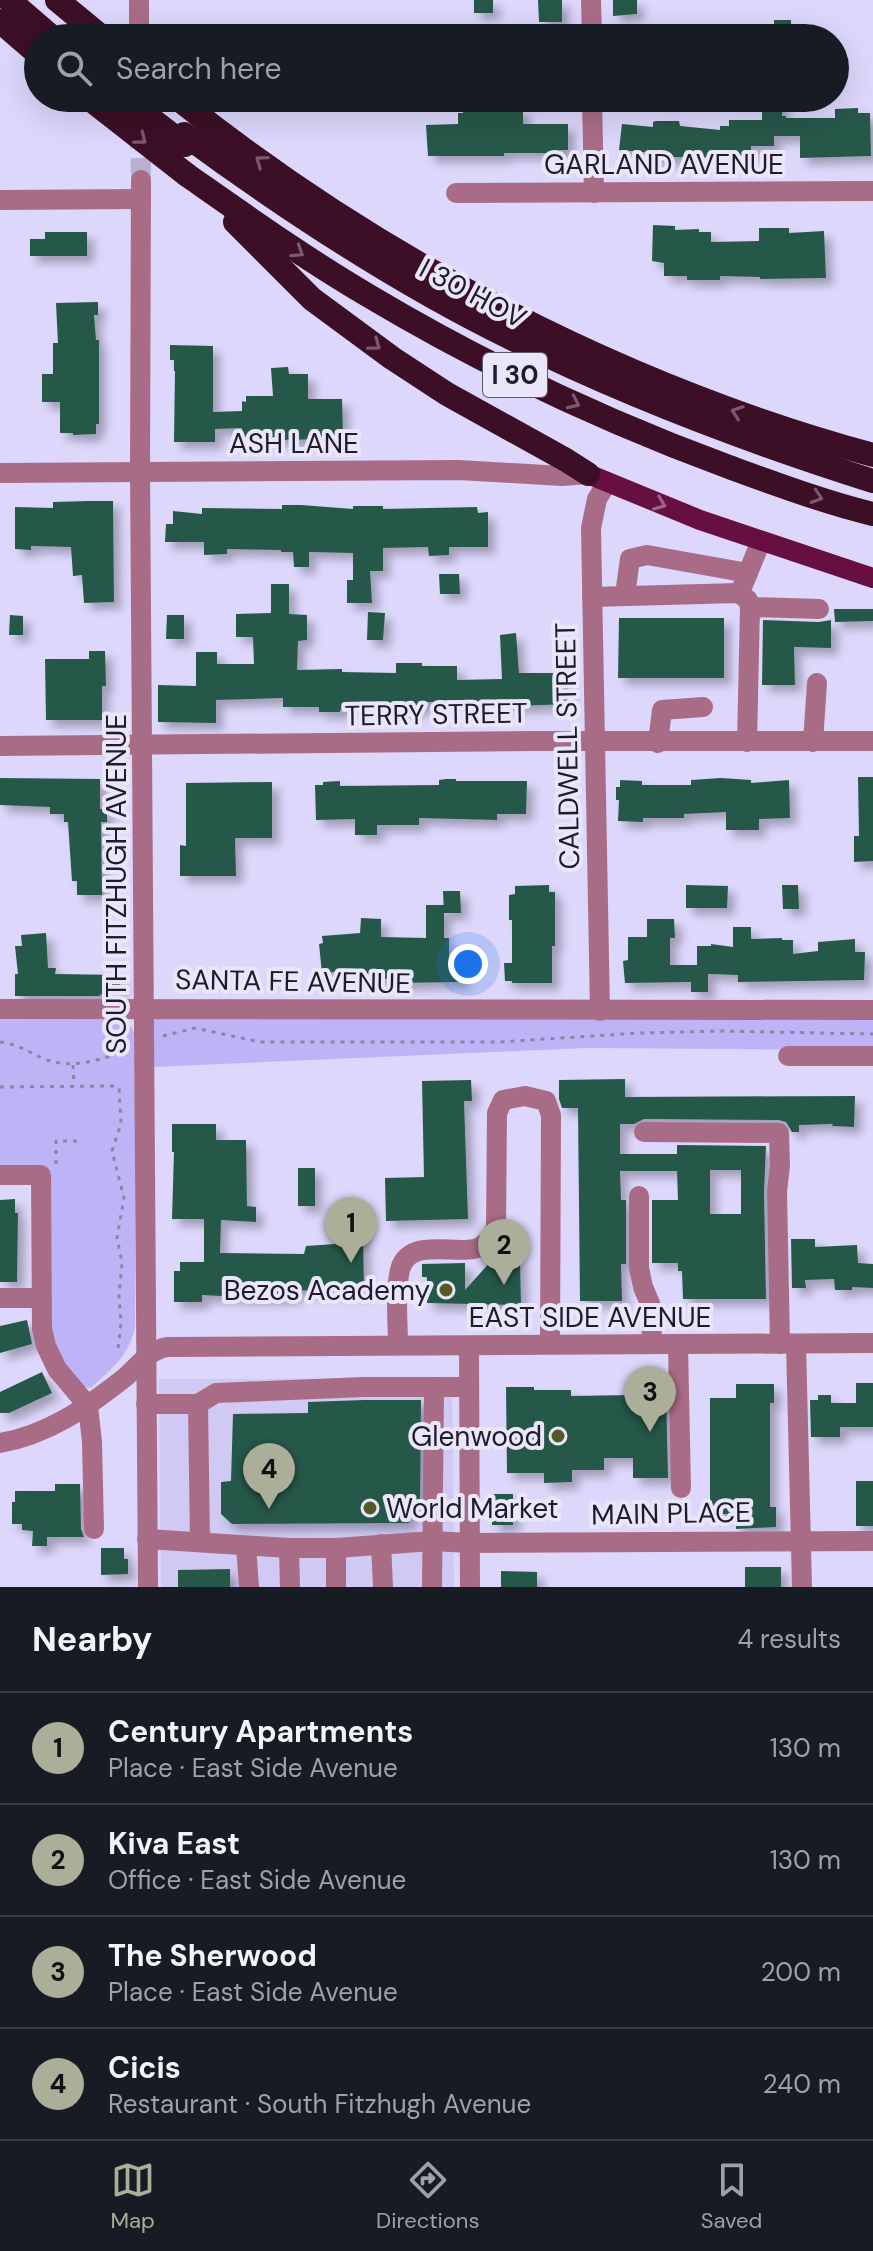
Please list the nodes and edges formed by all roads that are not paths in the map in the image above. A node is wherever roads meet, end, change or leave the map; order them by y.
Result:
1 (9, 0) edge
2 (22, 0) edge
3 (57, 0) edge
4 (77, 0) edge
5 (139, 0) edge
6 (591, 0) edge
7 (0, 21) edge
8 (37, 24) edge
9 (50, 24) edge
10 (86, 24) edge
11 (92, 24) edge
12 (139, 24) edge
13 (592, 24) edge
14 (24, 42) edge
15 (107, 112) edge
16 (144, 112) edge
17 (153, 112) edge
18 (195, 112) edge
19 (592, 112) edge
20 (184, 140) junction
21 (187, 175) junction
22 (873, 191) edge
23 (456, 193) dead end
24 (594, 193) junction
25 (0, 200) edge
26 (811, 438) junction
27 (873, 448) edge
28 (873, 455) edge
29 (140, 472) junction
30 (0, 473) edge
31 (597, 478) junction
32 (873, 481) edge
33 (873, 491) edge
34 (873, 514) edge
35 (761, 541) junction
36 (748, 573) junction
37 (873, 578) edge
38 (625, 595) junction
39 (592, 597) junction
40 (745, 600) junction
41 (819, 609) dead end
42 (817, 683) dead end
43 (703, 707) dead end
44 (595, 741) junction
45 (873, 741) edge
46 (747, 742) junction
47 (813, 742) junction
48 (658, 743) junction
49 (0, 746) edge
50 (143, 746) junction
51 (144, 1007) junction
52 (0, 1009) edge
53 (873, 1010) edge
54 (600, 1011) junction
55 (788, 1056) dead end
56 (873, 1056) edge
57 (644, 1132) dead end
58 (0, 1175) edge
59 (639, 1196) dead end
60 (0, 1298) edge
61 (40, 1298) junction
62 (873, 1343) edge
63 (550, 1344) junction
64 (652, 1344) junction
65 (788, 1344) junction
66 (398, 1345) junction
67 (678, 1345) junction
68 (469, 1346) junction
69 (145, 1359) junction
70 (434, 1387) junction
71 (469, 1387) junction
72 (146, 1404) junction
73 (198, 1404) junction
74 (88, 1406) junction
75 (0, 1443) edge
76 (681, 1488) dead end
77 (94, 1529) dead end
78 (147, 1539) junction
79 (801, 1540) junction
80 (433, 1541) junction
81 (873, 1541) edge
82 (200, 1542) junction
83 (469, 1543) junction
84 (381, 1544) junction
85 (246, 1546) junction
86 (289, 1548) junction
87 (336, 1548) junction
88 (148, 1587) edge
89 (249, 1587) edge
90 (290, 1587) edge
91 (336, 1587) edge
92 (383, 1587) edge
93 (432, 1587) edge
94 (470, 1587) edge
95 (802, 1587) edge

1 - 8 highway
2 - 9 highway
3 - 10 highway
4 - 11 highway
5 - 12 street
6 - 13 street
7 - 14 highway
15 -> 21 highway, I 30, bridge
16 - 20 highway, I 30 HOV, bridge
17 - 20 highway, I 30 HOV
26 -> 18 highway, I 30
19 - 24 street
20 - 32 highway, I 30 HOV
20 - 33 highway, I 30 HOV
21 -> 31 highway
21 -> 34 highway, I 30
22 - 24 street, GARLAND AVENUE
23 - 24 street, GARLAND AVENUE
25 - 29 street, SOUTH FITZHUGH AVENUE
26 - 27 highway
26 - 28 highway, I 30
29 - 30 street, ASH LANE
29 - 31 street, ASH LANE
29 - 50 street, SOUTH FITZHUGH AVENUE
31 -> 35 main road
31 - 39 street, CALDWELL STREET
35 - 36 street
35 - 37 main road
36 - 38 street
36 - 40 street
38 - 39 street
38 - 40 street
39 - 44 street, CALDWELL STREET
40 - 41 street
40 - 46 street
42 - 47 street
43 - 48 street
44 - 48 street, TERRY STREET
44 - 50 street, TERRY STREET
44 - 54 street, CALDWELL STREET
45 - 47 street, TERRY STREET
46 - 47 street, TERRY STREET
46 - 48 street, TERRY STREET
49 - 50 street, TERRY STREET
50 - 51 street, SOUTH FITZHUGH AVENUE
51 - 52 street, SANTA FE AVENUE
51 - 54 street, SANTA FE AVENUE
51 - 69 street, SOUTH FITZHUGH AVENUE
53 - 54 street, SANTA FE AVENUE
55 - 56 street
57 - 65 street
58 - 61 street
59 - 64 street
60 - 61 street
61 - 74 street
62 - 65 street, EAST SIDE AVENUE
63 - 64 street, EAST SIDE AVENUE
63 - 66 street
63 - 68 street, EAST SIDE AVENUE
64 - 67 street, EAST SIDE AVENUE
65 - 67 street, EAST SIDE AVENUE
65 - 79 street
66 - 68 street, EAST SIDE AVENUE
66 - 69 street, EAST SIDE AVENUE
67 - 76 street
68 - 71 street
69 - 72 street, SOUTH FITZHUGH AVENUE
69 - 74 street, EAST SIDE AVENUE
70 - 71 street
70 - 73 street
70 - 80 street
71 - 83 street
72 - 73 street
72 - 78 street, SOUTH FITZHUGH AVENUE
73 - 82 street
74 - 75 street, EAST SIDE AVENUE
74 - 77 street
78 - 82 street, MAIN PLACE
78 - 88 street, SOUTH FITZHUGH AVENUE
79 - 81 street, MAIN PLACE
79 - 83 street, MAIN PLACE
79 - 95 street
80 - 83 street, MAIN PLACE
80 - 84 street, MAIN PLACE
80 - 93 street
82 - 85 street, MAIN PLACE
83 - 94 street
84 - 87 street, MAIN PLACE
84 - 92 street
85 - 86 street, MAIN PLACE
85 - 89 street
86 - 87 street, MAIN PLACE
86 - 90 street
87 - 91 street

